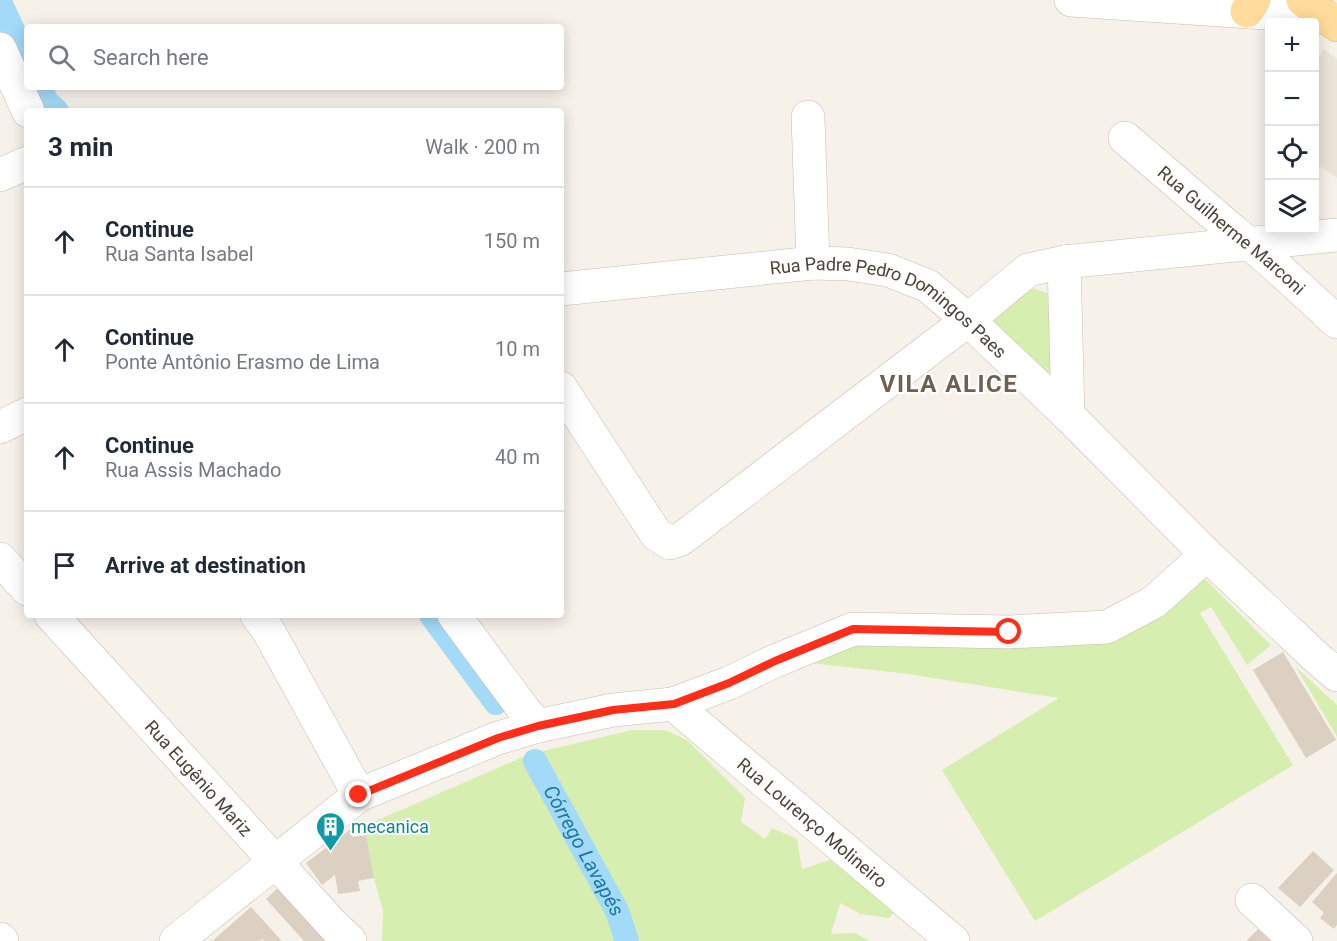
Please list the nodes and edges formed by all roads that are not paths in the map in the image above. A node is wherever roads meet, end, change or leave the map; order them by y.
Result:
1 (1071, 0) edge
2 (1250, 6) edge
3 (1323, 14) edge
4 (0, 49) edge
5 (27, 108) edge
6 (808, 117) dead end
7 (1125, 138) dead end
8 (24, 164) edge
9 (0, 175) edge
10 (1337, 235) edge
11 (1252, 244) junction
12 (1064, 262) junction
13 (813, 263) junction
14 (564, 289) edge
15 (968, 320) junction
16 (1337, 322) edge
17 (564, 393) edge
18 (24, 415) edge
19 (1068, 415) junction
20 (0, 427) edge
21 (1205, 553) junction
22 (54, 618) edge
23 (259, 618) edge
24 (456, 618) edge
25 (1337, 675) edge
26 (674, 704) junction
27 (534, 728) junction
28 (359, 795) junction
29 (276, 861) junction
30 (1252, 900) dead end
31 (176, 941) edge
32 (350, 941) edge
33 (953, 941) edge
34 (1296, 941) edge

1 - 2 street
2 - 3 street
4 - 5 street
6 - 13 street
7 - 11 street, Rua Guilherme Marconi
8 - 9 street
10 - 11 street
11 - 12 street
11 - 16 street, Rua Guilherme Marconi
12 - 15 street
12 - 19 street
13 - 14 street, Rua Padre Pedro Domingos Paes
13 - 15 street, Rua Padre Pedro Domingos Paes
15 - 17 street
15 - 19 street, Rua Padre Pedro Domingos Paes
18 - 20 street
19 - 21 street, Rua Padre Pedro Domingos Paes
21 - 25 street, Rua Padre Pedro Domingos Paes
21 - 26 street
22 - 29 street, Rua Eugênio Mariz
23 - 28 street
24 - 27 street
26 - 27 street
26 - 33 street, Rua Lourenço Molineiro
27 - 28 street
28 - 29 street
29 - 31 street
29 - 32 street, Rua Eugênio Mariz
30 - 34 street

